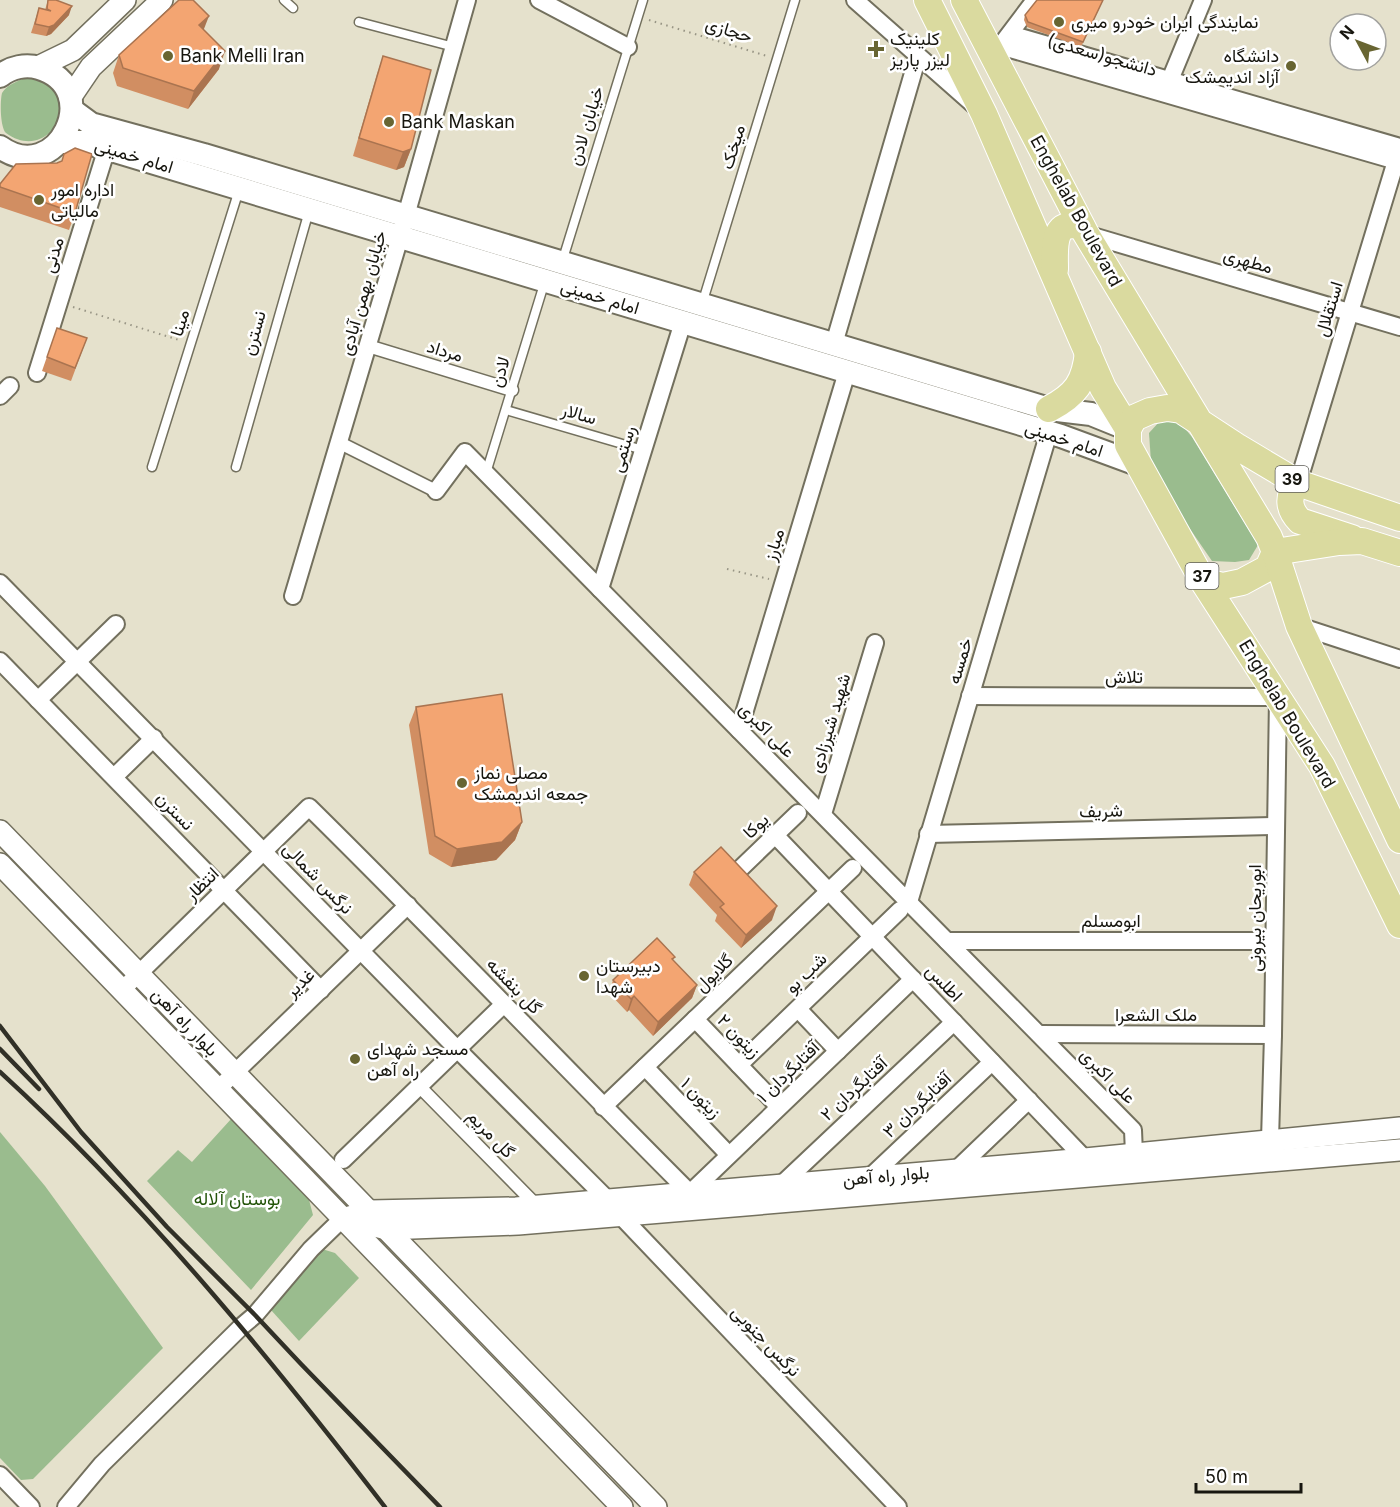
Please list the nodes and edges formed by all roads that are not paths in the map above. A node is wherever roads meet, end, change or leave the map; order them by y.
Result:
1 (125, 0) edge
2 (162, 0) edge
3 (284, 0) edge
4 (467, 0) edge
5 (539, 0) edge
6 (643, 0) edge
7 (795, 0) edge
8 (855, 0) edge
9 (927, 0) edge
10 (964, 0) edge
11 (1035, 0) edge
12 (1203, 0) edge
13 (293, 8) dead end
14 (359, 21) dead end
15 (1001, 45) junction
16 (628, 46) junction
17 (454, 47) junction
18 (918, 56) junction
19 (38, 67) junction
20 (0, 76) edge
21 (1170, 80) junction
22 (71, 104) junction
23 (984, 114) junction
24 (1036, 139) junction
25 (60, 142) junction
26 (107, 148) junction
27 (2, 151) edge
28 (1399, 153) edge
29 (239, 188) junction
30 (1018, 192) junction
31 (310, 209) junction
32 (403, 226) junction
33 (1084, 231) junction
34 (562, 262) junction
35 (1056, 278) junction
36 (546, 280) junction
37 (702, 304) junction
38 (1349, 311) junction
39 (683, 322) junction
40 (1400, 327) edge
41 (834, 344) junction
42 (368, 346) junction
43 (1088, 352) junction
44 (847, 372) junction
45 (37, 373) dead end
46 (512, 390) junction
47 (506, 410) junction
48 (1196, 419) junction
49 (1049, 421) junction
50 (1128, 429) junction
51 (340, 442) junction
52 (643, 450) junction
53 (1137, 464) junction
54 (152, 467) dead end
55 (236, 468) dead end
56 (486, 473) junction
57 (1298, 483) junction
58 (436, 491) joint
59 (1400, 518) edge
60 (1362, 541) junction
61 (1275, 552) junction
62 (1400, 553) edge
63 (1198, 572) junction
64 (0, 583) edge
65 (600, 589) junction
66 (293, 596) dead end
67 (116, 624) dead end
68 (1299, 626) junction
69 (875, 643) dead end
70 (1400, 659) edge
71 (78, 660) junction
72 (0, 661) edge
73 (970, 696) junction
74 (1278, 697) junction
75 (38, 700) junction
76 (739, 730) junction
77 (154, 738) junction
78 (114, 777) junction
79 (309, 807) joint
80 (798, 813) dead end
81 (823, 814) junction
82 (1275, 826) junction
83 (928, 834) junction
84 (776, 835) junction
85 (2, 838) edge
86 (1400, 840) edge
87 (264, 851) junction
88 (0, 864) edge
89 (741, 868) edge
90 (853, 868) dead end
91 (224, 890) junction
92 (829, 891) junction
93 (408, 905) junction
94 (904, 906) junction
95 (1400, 925) edge
96 (873, 937) junction
97 (1274, 940) junction
98 (948, 941) junction
99 (361, 951) junction
100 (138, 974) junction
101 (913, 979) junction
102 (122, 990) junction
103 (321, 990) junction
104 (504, 1004) junction
105 (798, 1009) junction
106 (695, 1018) junction
107 (954, 1022) junction
108 (1039, 1034) junction
109 (1273, 1035) junction
110 (457, 1049) junction
111 (838, 1051) junction
112 (992, 1062) junction
113 (739, 1065) junction
114 (645, 1067) junction
115 (235, 1073) junction
116 (419, 1086) junction
117 (219, 1089) junction
118 (1029, 1100) junction
119 (603, 1107) junction
120 (779, 1107) junction
121 (1400, 1128) edge
122 (1270, 1140) junction
123 (1400, 1150) edge
124 (1134, 1154) junction
125 (729, 1155) junction
126 (1085, 1159) junction
127 (343, 1160) dead end
128 (956, 1170) junction
129 (869, 1178) junction
130 (781, 1185) junction
131 (690, 1193) junction
132 (537, 1206) junction
133 (614, 1207) junction
134 (370, 1212) junction
135 (343, 1218) junction
136 (387, 1229) junction
137 (608, 1457) junction
138 (590, 1474) junction
139 (0, 1475) edge
140 (31, 1507) edge
141 (66, 1507) edge
142 (622, 1507) edge
143 (656, 1507) edge
144 (898, 1507) edge

1 - 19 street
2 - 22 street
3 - 13 lane
4 - 17 street, خیابان بهمن آبادی
5 - 16 street
6 - 16 lane, خیابان لادن
7 - 37 lane, میخک
8 - 18 street
9 - 23 main road, Enghelab Boulevard / 37
10 - 15 main road, Enghelab Boulevard
11 - 15 street
12 - 21 street
14 - 17 lane
15 - 21 street, دانشجو(سعدی)
15 - 24 main road, Enghelab Boulevard
15 - 28 street, دانشجو(سعدی)
16 - 34 lane, خیابان لادن
17 - 32 street, خیابان بهمن آبادی
18 - 23 street
18 - 41 street
19 - 20 main road
19 - 22 main road
21 - 28 street, دانشجو(سعدی)
22 - 25 main road
22 - 32 main road, امام خمینی
23 - 30 main road, Enghelab Boulevard / 37
24 - 30 main road
24 - 33 main road, Enghelab Boulevard
25 - 26 main road, امام خمینی
25 - 27 main road
26 - 29 main road, امام خمینی
26 - 45 street, مدنی
28 - 38 street, استقلال
29 - 31 main road, امام خمینی
29 - 54 lane, مینا
30 - 35 main road, Enghelab Boulevard / 37
31 - 32 main road, امام خمینی
31 - 55 lane, نسترن
32 - 34 main road, امام خمینی
32 - 36 main road, امام خمینی
32 - 42 street, خیابان بهمن آبادی
33 - 35 main road
33 - 38 street, مطهری
33 - 48 main road, Enghelab Boulevard
34 - 37 main road, امام خمینی
35 - 43 main road, Enghelab Boulevard / 37
36 - 39 main road, امام خمینی
36 - 46 lane, لادن
37 - 41 main road, امام خمینی
38 - 40 street, مطهری
38 - 57 street, استقلال
39 - 44 main road, امام خمینی
39 - 52 street, رستمی
41 - 49 main road, امام خمینی
42 - 46 street, مرداد
42 - 51 street, خیابان بهمن آبادی
43 - 49 main road
43 - 50 main road, Enghelab Boulevard / 37
44 - 49 main road, امام خمینی
44 - 76 street, مبارز
46 - 47 lane, لادن
47 - 52 lane, سالار
47 - 56 lane, لادن
48 - 50 main road
48 - 57 main road, 39
48 - 61 main road, Enghelab Boulevard
49 - 50 main road, امام خمینی
49 - 53 main road, امام خمینی
49 - 73 street, خمسه
50 - 53 main road, 37
51 - 58 street, علی اکبری
51 - 66 street, خیابان بهمن آبادی
52 - 65 street, رستمی
53 - 63 main road, 37
56 - 58 street, علی اکبری
56 - 65 street, علی اکبری
57 - 59 main road, 39
57 - 60 main road
60 - 61 main road
60 - 62 main road
61 - 63 main road, 37
61 - 68 main road
63 - 74 main road, Enghelab Boulevard / 37
64 - 71 street, نرگس شمالی
65 - 76 street, علی اکبری
67 - 71 street
68 - 70 street
68 - 86 main road
69 - 81 street, شهید شیرزادی
71 - 75 street
71 - 77 street, نرگس شمالی
72 - 75 street, نسترن
73 - 74 street, تلاش
73 - 83 street, خمسه
74 - 82 street, ابوریحان بیرونی
74 - 95 main road, Enghelab Boulevard / 37
75 - 78 street, نسترن
76 - 81 street, علی اکبری
77 - 78 street
77 - 87 street, نرگس شمالی
78 - 91 street, نسترن
79 - 87 street, انتظار
79 - 93 street, گل بنفشه
80 - 84 street, یوکا
81 - 94 street, علی اکبری
82 - 83 street, شریف
82 - 97 street, ابوریحان بیرونی
83 - 94 street, خمسه
84 - 89 street, یوکا
84 - 92 street, اطلس
85 - 100 street, بلوار راه آهن
87 - 91 street, انتظار
87 - 99 street, نرگس شمالی
88 - 102 street, بلوار راه آهن
90 - 92 street, گلایول
91 - 100 street, انتظار
91 - 103 street, نسترن
92 - 96 street, اطلس
92 - 106 street, گلایول
93 - 99 street, غدیر
93 - 104 street, گل بنفشه
94 - 96 street, شب بو
94 - 98 street, علی اکبری
96 - 101 street, اطلس
96 - 105 street, شب بو
97 - 98 street, ابومسلم
97 - 109 street, ابوریحان بیرونی
98 - 108 street, علی اکبری
99 - 103 street, غدیر
99 - 110 street, نرگس شمالی
100 - 102 street, انتظار
100 - 115 street, بلوار راه آهن
101 - 107 street, اطلس
101 - 111 street, آفتابگردان ۱
102 - 117 street, بلوار راه آهن
103 - 115 street, غدیر
104 - 110 street
104 - 119 street, گل بنفشه
105 - 111 street
105 - 113 street, شب بو
106 - 113 street, زیتون ۲
106 - 114 street, گلایول
107 - 112 street, اطلس
107 - 130 street, آفتابگردان ۲
108 - 109 street, ملک الشعرا
108 - 124 street, علی اکبری
109 - 122 street, ابوریحان بیرونی
110 - 116 street
110 - 133 street, نرگس شمالی
111 - 120 street, آفتابگردان ۱
112 - 118 street, اطلس
112 - 129 street, آفتابگردان ۳
113 - 120 street, زیتون ۲
114 - 119 street, گلایول
114 - 125 street, زیتون ۱
115 - 117 street, غدیر
115 - 134 street, بلوار راه آهن
116 - 127 street
116 - 132 street, گل مریم
117 - 135 street, بلوار راه آهن
118 - 126 street, اطلس
118 - 128 street
119 - 131 street, گل بنفشه
120 - 125 street, آفتابگردان ۱
121 - 122 street, بلوار راه آهن
122 - 124 street, بلوار راه آهن
123 - 133 street, بلوار راه آهن
124 - 126 street, بلوار راه آهن
125 - 131 street, آفتابگردان ۱
126 - 128 street, بلوار راه آهن
128 - 129 street, بلوار راه آهن
129 - 130 street, بلوار راه آهن
130 - 131 street, بلوار راه آهن
131 - 133 street, بلوار راه آهن
132 - 133 street, بلوار راه آهن
132 - 134 street, بلوار راه آهن
133 - 136 street, بلوار راه آهن
133 - 144 street, نرگس جنوبی
134 - 135 street, بلوار راه آهن
134 - 136 street, بلوار راه آهن
135 - 136 street, بلوار راه آهن
135 - 138 street, بلوار راه آهن
135 - 141 street
136 - 137 street, بلوار راه آهن
137 - 138 street
137 - 143 street, بلوار راه آهن
138 - 142 street, بلوار راه آهن
139 - 140 street

